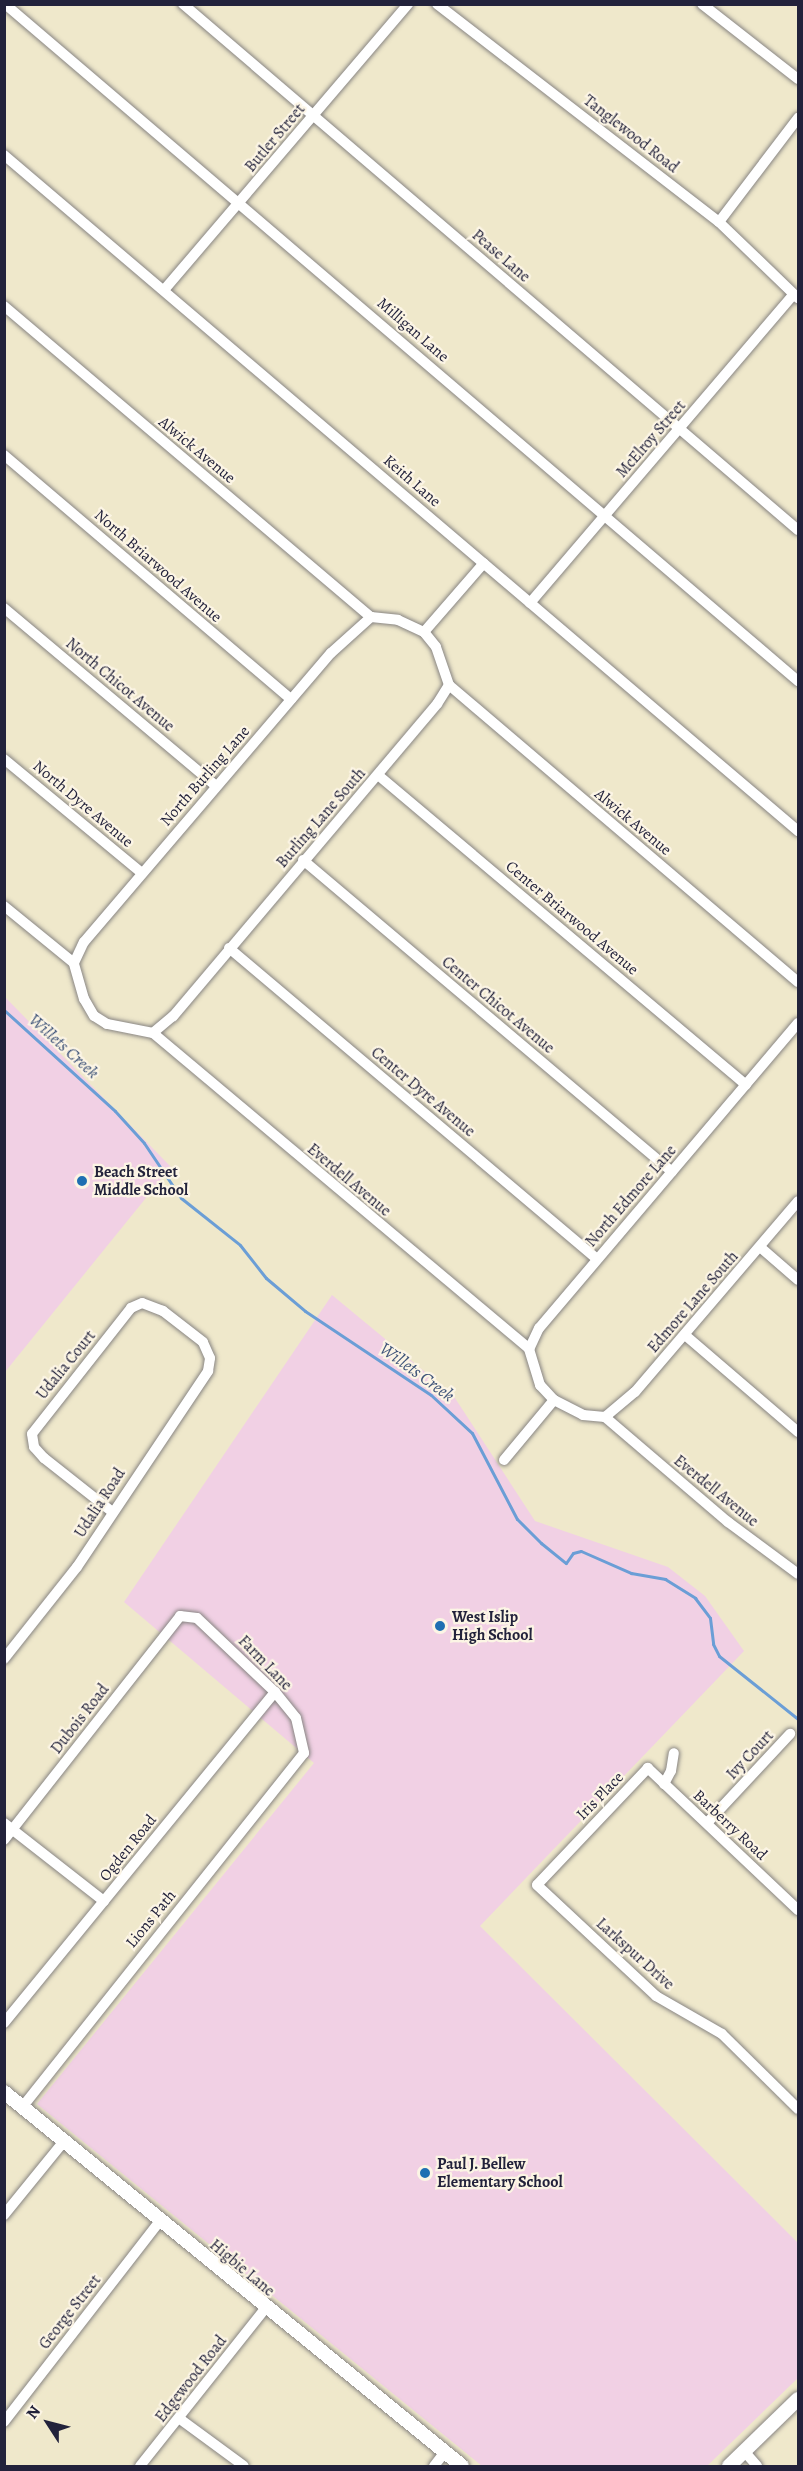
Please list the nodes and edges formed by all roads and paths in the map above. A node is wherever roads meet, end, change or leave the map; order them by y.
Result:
1 (5, 4) edge
2 (183, 4) edge
3 (408, 4) edge
4 (437, 4) edge
5 (702, 4) edge
6 (798, 79) edge
7 (314, 115) junction
8 (798, 118) edge
9 (4, 155) edge
10 (239, 202) junction
11 (719, 222) junction
12 (165, 290) junction
13 (796, 296) edge
14 (5, 310) edge
15 (679, 429) junction
16 (4, 455) edge
17 (604, 516) junction
18 (798, 530) edge
19 (484, 563) junction
20 (530, 603) junction
21 (4, 608) edge
22 (371, 616) junction
23 (424, 632) junction
24 (798, 681) edge
25 (449, 685) junction
26 (291, 699) junction
27 (4, 759) edge
28 (378, 775) junction
29 (216, 786) junction
30 (798, 831) edge
31 (303, 860) junction
32 (142, 873) junction
33 (4, 906) edge
34 (230, 948) junction
35 (75, 963) junction
36 (798, 982) edge
37 (798, 1023) edge
38 (153, 1032) junction
39 (746, 1085) junction
40 (672, 1172) junction
41 (798, 1201) edge
42 (760, 1247) junction
43 (597, 1259) junction
44 (798, 1280) edge
45 (685, 1335) junction
46 (529, 1349) junction
47 (210, 1358) joint
48 (554, 1400) junction
49 (605, 1417) junction
50 (798, 1432) edge
51 (504, 1460) dead end
52 (111, 1511) junction
53 (798, 1574) edge
54 (180, 1616) joint
55 (4, 1659) edge
56 (275, 1692) junction
57 (790, 1734) dead end
58 (304, 1753) joint
59 (674, 1753) dead end
60 (664, 1784) junction
61 (706, 1823) junction
62 (9, 1826) edge
63 (4, 1840) edge
64 (537, 1885) joint
65 (104, 1901) junction
66 (798, 1910) edge
67 (4, 2023) edge
68 (4, 2092) edge
69 (23, 2106) junction
70 (798, 2109) edge
71 (65, 2140) junction
72 (4, 2215) edge
73 (160, 2221) junction
74 (265, 2309) junction
75 (798, 2398) edge
76 (180, 2419) junction
77 (4, 2422) edge
78 (744, 2451) junction
79 (444, 2453) junction
80 (140, 2466) edge
81 (244, 2466) edge
82 (434, 2466) edge
83 (462, 2466) edge
84 (729, 2466) edge
85 (757, 2466) edge

1 - 10 street, Milligan Lane
2 - 7 street, Pease Lane
3 - 7 street, Butler Street
4 - 11 street, Tanglewood Road
5 - 6 street
7 - 10 street, Butler Street
7 - 15 street, Pease Lane
8 - 11 street
9 - 12 street, Keith Lane
10 - 12 street, Butler Street
10 - 17 street, Milligan Lane
11 - 13 street, Tanglewood Road
12 - 19 street, Keith Lane
13 - 15 street, McElroy Street
14 - 22 street, Alwick Avenue
15 - 17 street, McElroy Street
15 - 18 street, Pease Lane
16 - 26 street, North Briarwood Avenue
17 - 20 street, McElroy Street
17 - 24 street, Milligan Lane
19 - 20 street, Keith Lane
19 - 23 street
20 - 30 street, Keith Lane
21 - 29 street, North Chicot Avenue
22 - 23 street
22 - 26 street, North Burling Lane
23 - 25 street
25 - 28 street, Burling Lane South
25 - 36 street, Alwick Avenue
26 - 29 street, North Burling Lane
27 - 32 street, North Dyre Avenue
28 - 31 street, Burling Lane South
28 - 39 street, Center Briarwood Avenue
29 - 32 street, North Burling Lane
31 - 34 street, Burling Lane South
31 - 40 street, Center Chicot Avenue
32 - 35 street, North Burling Lane
33 - 35 street
34 - 38 street, Burling Lane South
34 - 43 street, Center Dyre Avenue
35 - 38 street
37 - 39 street, North Edmore Lane
38 - 46 street, Everdell Avenue
39 - 40 street, North Edmore Lane
40 - 43 street, North Edmore Lane
41 - 42 street, Edmore Lane South
42 - 44 street
42 - 45 street, Edmore Lane South
43 - 46 street, North Edmore Lane
45 - 49 street, Edmore Lane South
45 - 50 street
46 - 48 street
47 - 52 street, Udalia Road
47 - 52 street, Udalia Court
48 - 49 street, Everdell Avenue
48 - 51 street
49 - 53 street, Everdell Avenue
52 - 55 street, Udalia Road
54 - 56 street, Farm Lane
54 - 62 street, Dubois Road
56 - 58 street, Farm Lane
56 - 65 street, Ogden Road
57 - 61 street, Ivy Court
58 - 69 street, Lions Path
59 - 60 street
60 - 61 street, Barberry Road
60 - 64 street, Iris Place
61 - 66 street, Barberry Road
62 - 63 street, Dubois Road
62 - 65 street
64 - 70 street, Larkspur Drive
65 - 67 street, Ogden Road
68 - 69 main road, Higbie Lane
69 - 71 main road, Higbie Lane
71 - 72 street
71 - 73 main road, Higbie Lane
73 - 74 main road, Higbie Lane
73 - 77 street, George Street
74 - 76 street, Edgewood Road
74 - 79 main road, Higbie Lane
75 - 78 main road
76 - 80 street, Edgewood Road
76 - 81 street
78 - 84 main road
78 - 85 street
79 - 82 street
79 - 83 main road, Higbie Lane

